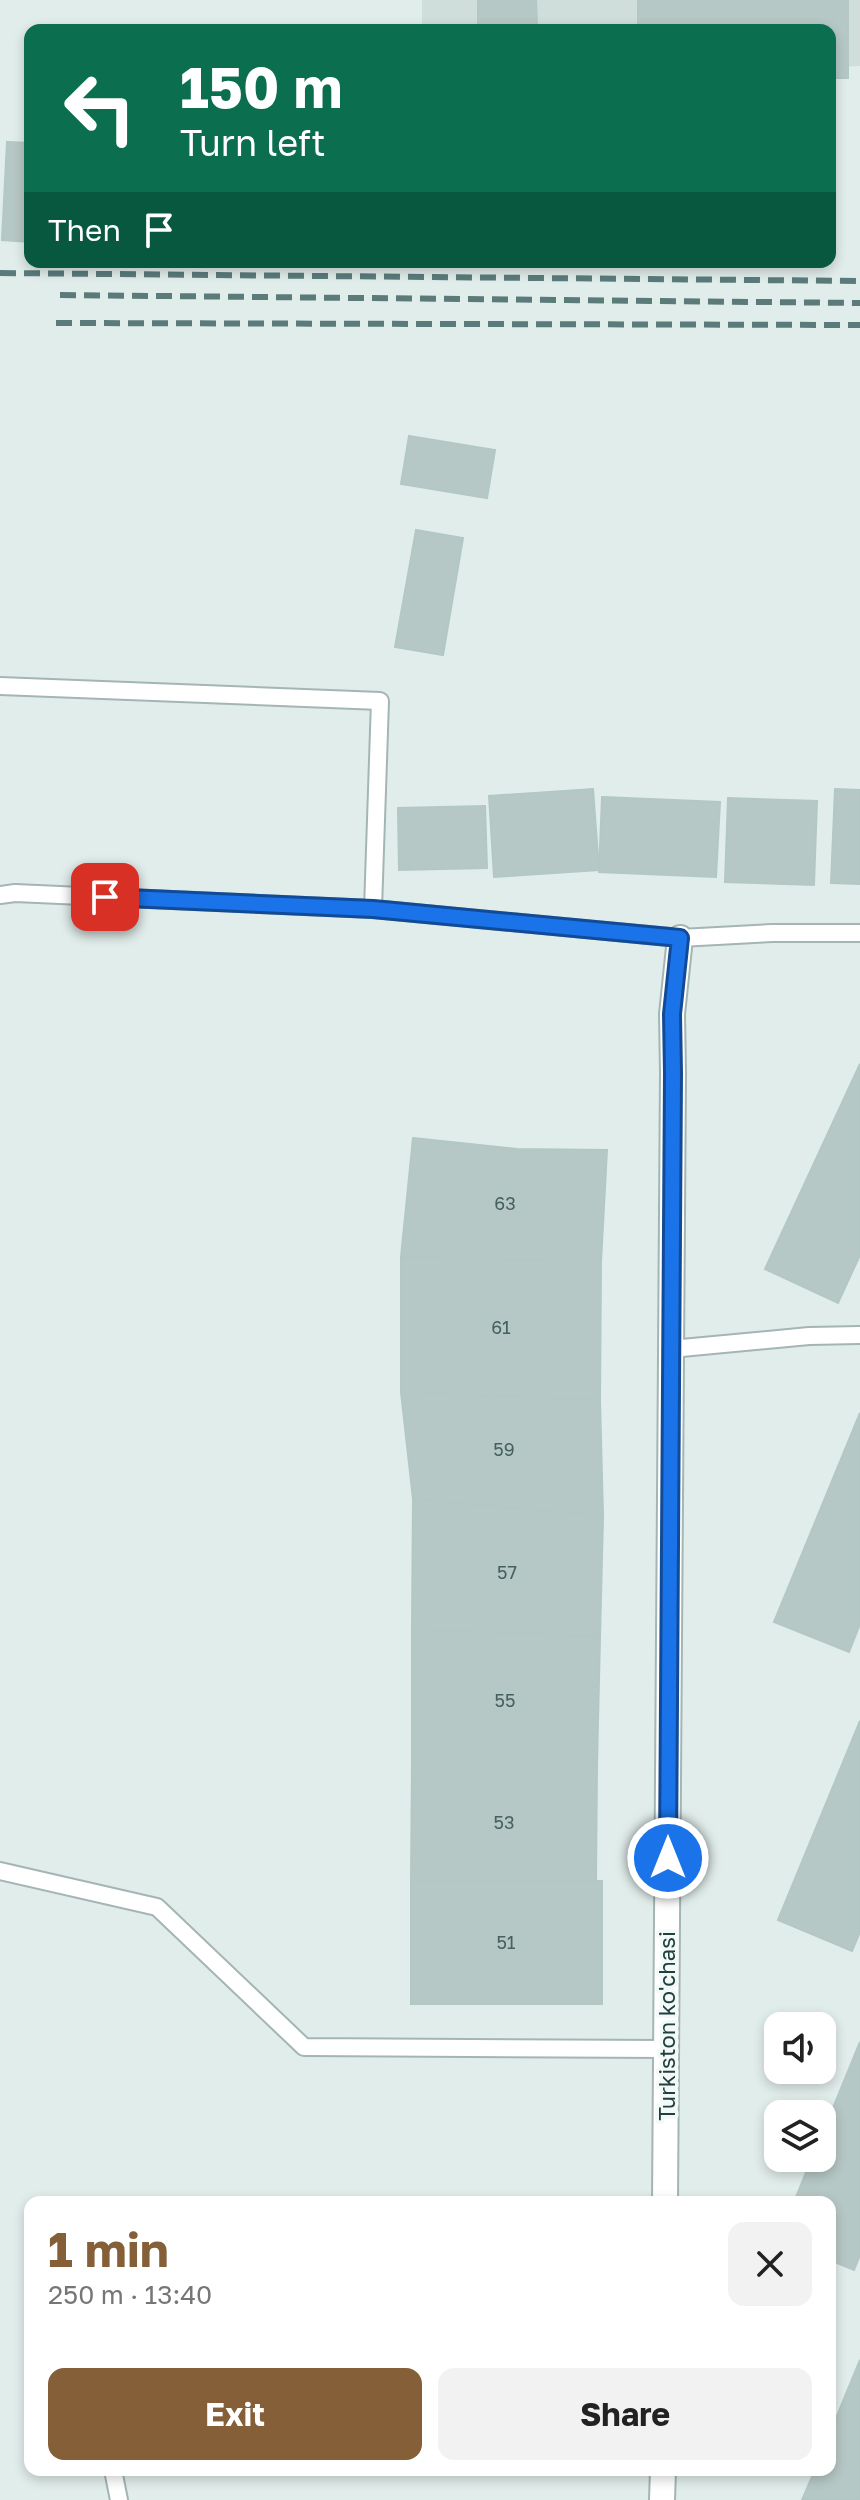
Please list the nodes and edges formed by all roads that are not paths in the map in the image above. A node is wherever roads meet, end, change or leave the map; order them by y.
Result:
1 (0, 686) edge
2 (0, 895) edge
3 (373, 909) junction
4 (860, 933) edge
5 (680, 938) junction
6 (860, 1335) edge
7 (671, 1349) junction
8 (0, 1871) edge
9 (666, 2049) junction
10 (665, 2196) edge
11 (114, 2476) edge
12 (663, 2476) edge
13 (119, 2500) edge
14 (662, 2500) edge

1 - 3 lane
2 - 3 lane
3 - 5 lane
4 - 5 lane
5 - 7 street, Turkiston ko'chasi
6 - 7 lane
7 - 9 street, Turkiston ko'chasi
8 - 9 lane
9 - 10 street, Turkiston ko'chasi
11 - 13 lane
12 - 14 street

